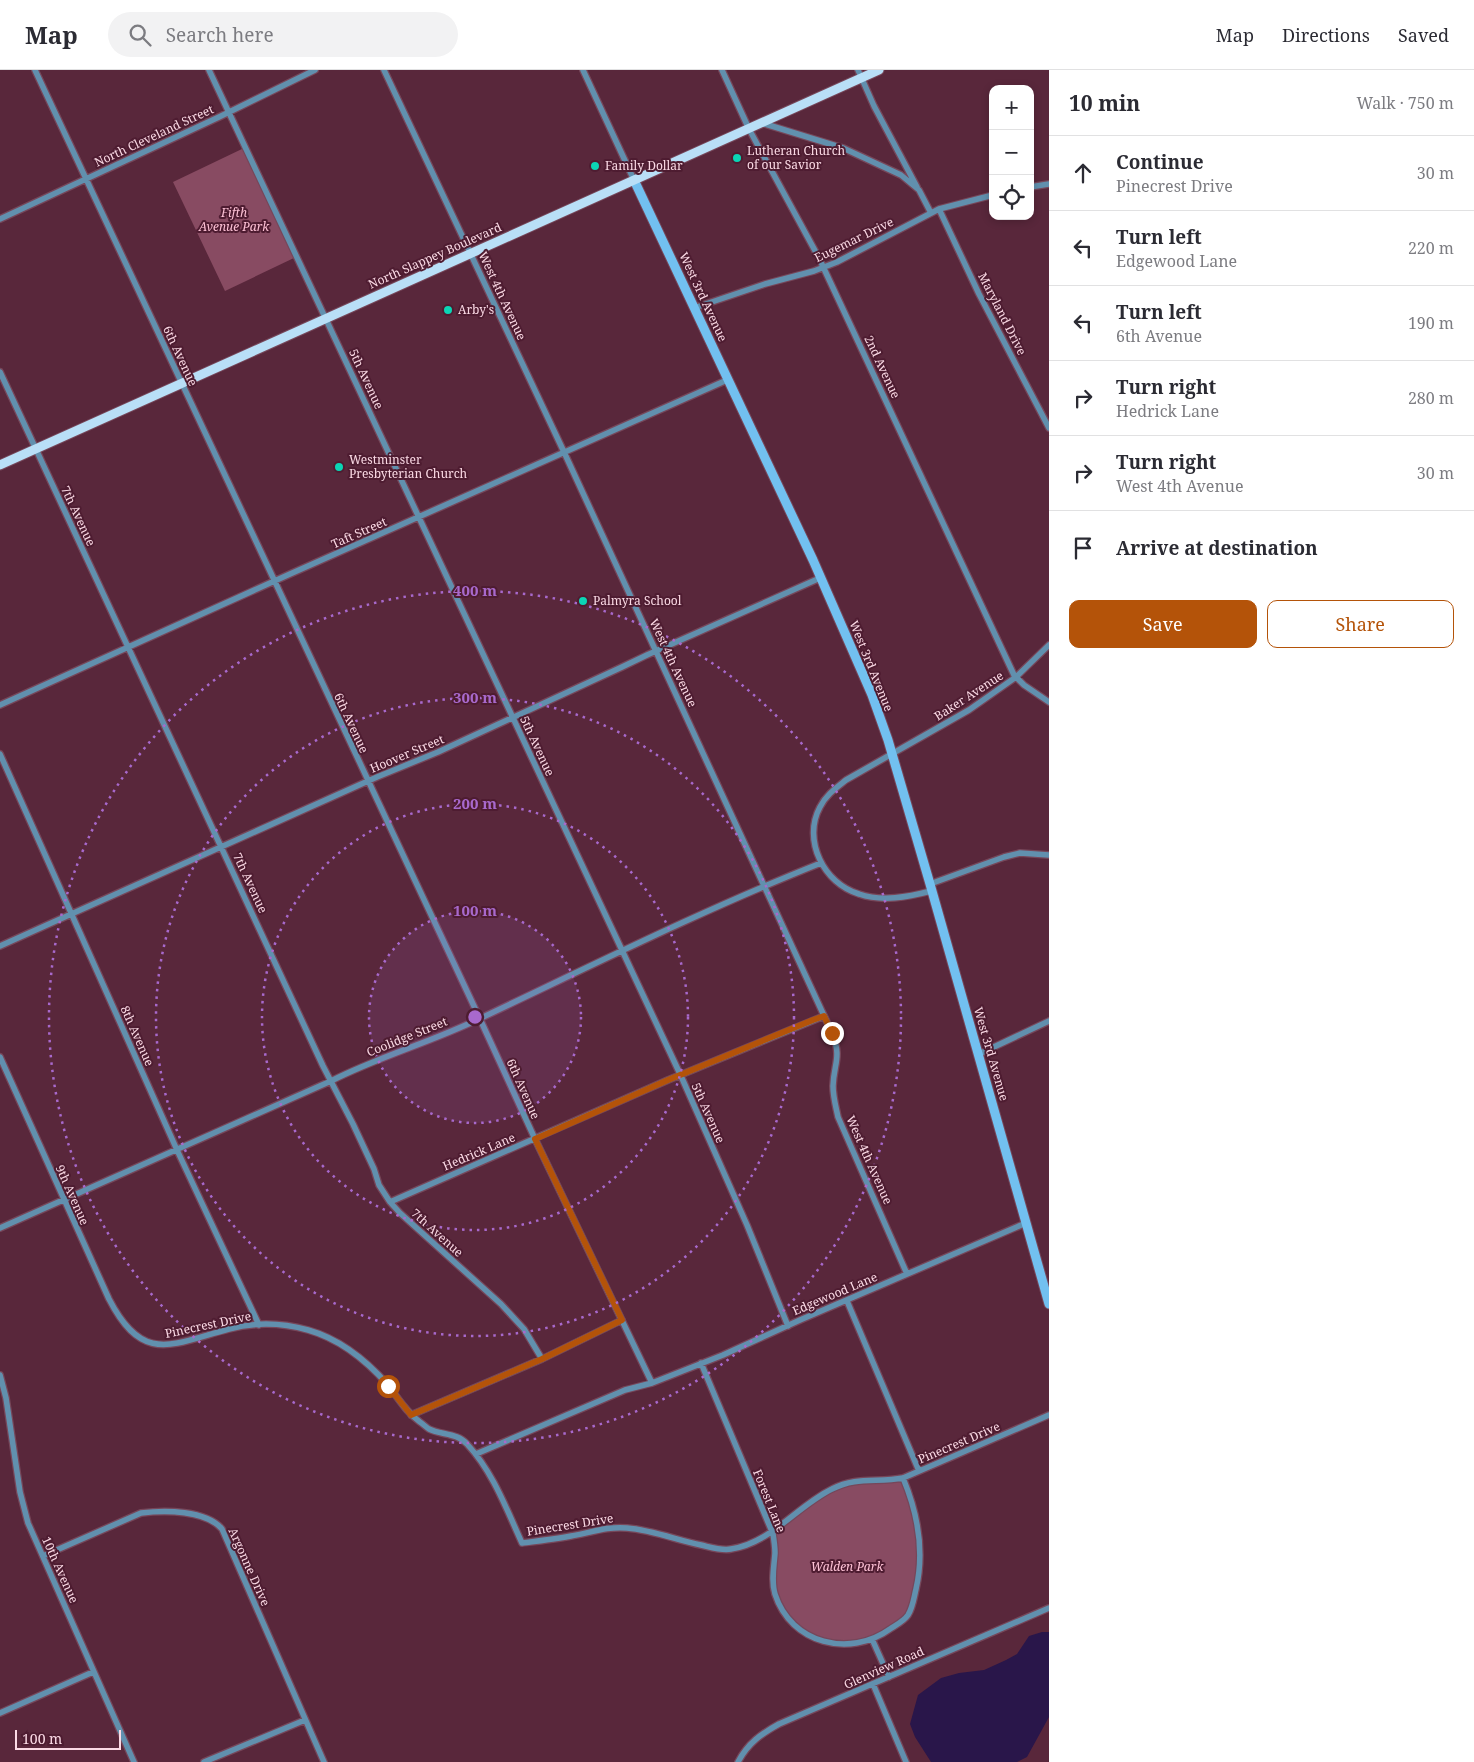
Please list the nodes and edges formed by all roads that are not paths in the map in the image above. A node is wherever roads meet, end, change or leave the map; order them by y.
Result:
1 (34, 70) edge
2 (209, 70) edge
3 (315, 70) edge
4 (384, 70) edge
5 (583, 70) edge
6 (722, 70) edge
7 (880, 70) edge
8 (860, 74) edge
9 (228, 112) junction
10 (762, 123) junction
11 (749, 129) junction
12 (86, 178) junction
13 (634, 180) junction
14 (1049, 184) edge
15 (1034, 186) edge
16 (919, 190) junction
17 (989, 196) edge
18 (939, 209) junction
19 (931, 213) junction
20 (0, 219) edge
21 (471, 254) junction
22 (824, 267) junction
23 (694, 308) junction
24 (326, 319) junction
25 (0, 372) edge
26 (727, 380) junction
27 (182, 384) junction
28 (1049, 428) edge
29 (36, 449) junction
30 (564, 452) junction
31 (0, 465) edge
32 (419, 517) junction
33 (820, 578) junction
34 (274, 581) junction
35 (1049, 645) edge
36 (129, 647) junction
37 (655, 651) junction
38 (1016, 677) junction
39 (1049, 702) edge
40 (0, 705) edge
41 (513, 717) junction
42 (0, 754) edge
43 (892, 754) junction
44 (368, 781) junction
45 (222, 846) junction
46 (1049, 855) edge
47 (821, 863) junction
48 (766, 886) junction
49 (931, 888) junction
50 (71, 915) junction
51 (0, 946) edge
52 (622, 950) junction
53 (824, 1016) junction
54 (480, 1019) junction
55 (1049, 1022) edge
56 (979, 1054) junction
57 (0, 1057) edge
58 (681, 1076) junction
59 (331, 1081) junction
60 (535, 1139) junction
61 (177, 1150) junction
62 (63, 1200) junction
63 (390, 1202) junction
64 (1026, 1224) junction
65 (0, 1228) edge
66 (907, 1274) junction
67 (846, 1301) junction
68 (1049, 1304) edge
69 (622, 1320) junction
70 (259, 1325) junction
71 (788, 1326) junction
72 (136, 1334) joint
73 (542, 1359) junction
74 (701, 1363) junction
75 (0, 1375) edge
76 (652, 1383) junction
77 (411, 1415) junction
78 (1049, 1416) edge
79 (476, 1454) junction
80 (919, 1471) junction
81 (903, 1478) junction
82 (772, 1532) junction
83 (43, 1556) junction
84 (1049, 1608) edge
85 (872, 1639) junction
86 (93, 1672) junction
87 (889, 1677) junction
88 (873, 1684) junction
89 (0, 1713) edge
90 (305, 1720) junction
91 (134, 1762) edge
92 (204, 1762) edge
93 (324, 1762) edge
94 (738, 1762) edge
95 (906, 1762) edge

1 - 12 street, 6th Avenue
2 - 9 street, 5th Avenue
3 - 9 street, North Cleveland Street
4 - 21 street, West 4th Avenue
5 - 13 street, West 3rd Avenue
6 - 11 street, 2nd Avenue
7 - 8 main road, North Slappey Boulevard
8 - 10 main road, North Slappey Boulevard
8 - 16 street
9 - 12 street, North Cleveland Street
9 - 24 street, 5th Avenue
10 - 11 main road, North Slappey Boulevard
10 - 16 street
11 - 13 main road, North Slappey Boulevard
11 - 22 street, 2nd Avenue
12 - 20 street, North Cleveland Street
12 - 27 street, 6th Avenue
13 - 21 main road, North Slappey Boulevard
13 - 23 street, West 3rd Avenue
14 - 15 street
16 - 19 street
17 - 18 street, Eugemar Drive
18 - 19 street, Eugemar Drive
18 - 28 street, Maryland Drive
19 - 22 street, Eugemar Drive
21 - 24 main road, North Slappey Boulevard
21 - 30 street, West 4th Avenue
22 - 23 street, Eugemar Drive
22 - 38 street, 2nd Avenue
23 - 26 street, West 3rd Avenue
24 - 27 main road, North Slappey Boulevard
24 - 32 street, 5th Avenue
25 - 29 street, 7th Avenue
26 - 30 street, Taft Street
26 - 33 street, West 3rd Avenue
27 - 29 main road, North Slappey Boulevard
27 - 34 street, 6th Avenue
29 - 31 main road, North Slappey Boulevard
29 - 36 street, 7th Avenue
30 - 32 street, Taft Street
30 - 37 street, West 4th Avenue
32 - 34 street, Taft Street
32 - 41 street, 5th Avenue
33 - 37 street, Hoover Street
33 - 43 street, West 3rd Avenue
34 - 36 street, Taft Street
34 - 44 street, 6th Avenue
35 - 38 street, Baker Avenue
36 - 40 street, Taft Street
36 - 45 street, 7th Avenue
37 - 41 street, Hoover Street
37 - 48 street, West 4th Avenue
38 - 39 street
38 - 43 street, Baker Avenue
41 - 44 street, Hoover Street
41 - 52 street, 5th Avenue
42 - 50 street, 8th Avenue
43 - 47 street, Baker Avenue
43 - 49 street, West 3rd Avenue
44 - 45 street, Hoover Street
44 - 54 street, 6th Avenue
45 - 50 street, Hoover Street
45 - 59 street, 7th Avenue
46 - 49 street
47 - 48 street, Coolidge Street
47 - 49 street
48 - 52 street, Coolidge Street
48 - 53 street, West 4th Avenue
49 - 56 street, West 3rd Avenue
50 - 51 street, Hoover Street
50 - 61 street, 8th Avenue
52 - 54 street, Coolidge Street
52 - 58 street, 5th Avenue
53 - 58 street, Hedrick Lane
53 - 66 street, West 4th Avenue
54 - 59 street, Coolidge Street
54 - 60 street, 6th Avenue
55 - 56 street
56 - 64 street, West 3rd Avenue
57 - 62 street, 9th Avenue
58 - 60 street, Hedrick Lane
58 - 71 street, 5th Avenue
59 - 61 street, Coolidge Street
59 - 63 street, 7th Avenue
60 - 63 street, Hedrick Lane
60 - 69 street, 6th Avenue
61 - 62 street, Coolidge Street
61 - 70 street, 8th Avenue
62 - 65 street, Coolidge Street
62 - 72 street, 9th Avenue
63 - 73 street, 7th Avenue
64 - 66 street, Edgewood Lane
64 - 68 street, West 3rd Avenue
66 - 67 street, Edgewood Lane
67 - 71 street, Edgewood Lane
67 - 80 street
69 - 73 street
69 - 76 street, 6th Avenue
70 - 72 street, Pinecrest Drive
70 - 77 street, Pinecrest Drive
71 - 74 street, Edgewood Lane
73 - 77 street
74 - 76 street, Edgewood Lane
74 - 82 street, Forest Lane
75 - 83 street, 10th Avenue
76 - 79 street, Edgewood Lane
77 - 79 street, Pinecrest Drive
78 - 80 street, Pinecrest Drive
79 - 82 street, Pinecrest Drive
80 - 81 street, Pinecrest Drive
81 - 82 street, Pinecrest Drive
81 - 85 street
82 - 85 street, Forest Lane
83 - 86 street, 10th Avenue
83 - 90 street, Argonne Drive
84 - 87 street, Glenview Road
85 - 87 street
86 - 89 street
86 - 91 street, 10th Avenue
87 - 88 street, Glenview Road
88 - 94 street, Glenview Road
88 - 95 street
90 - 92 street
90 - 93 street, Argonne Drive

